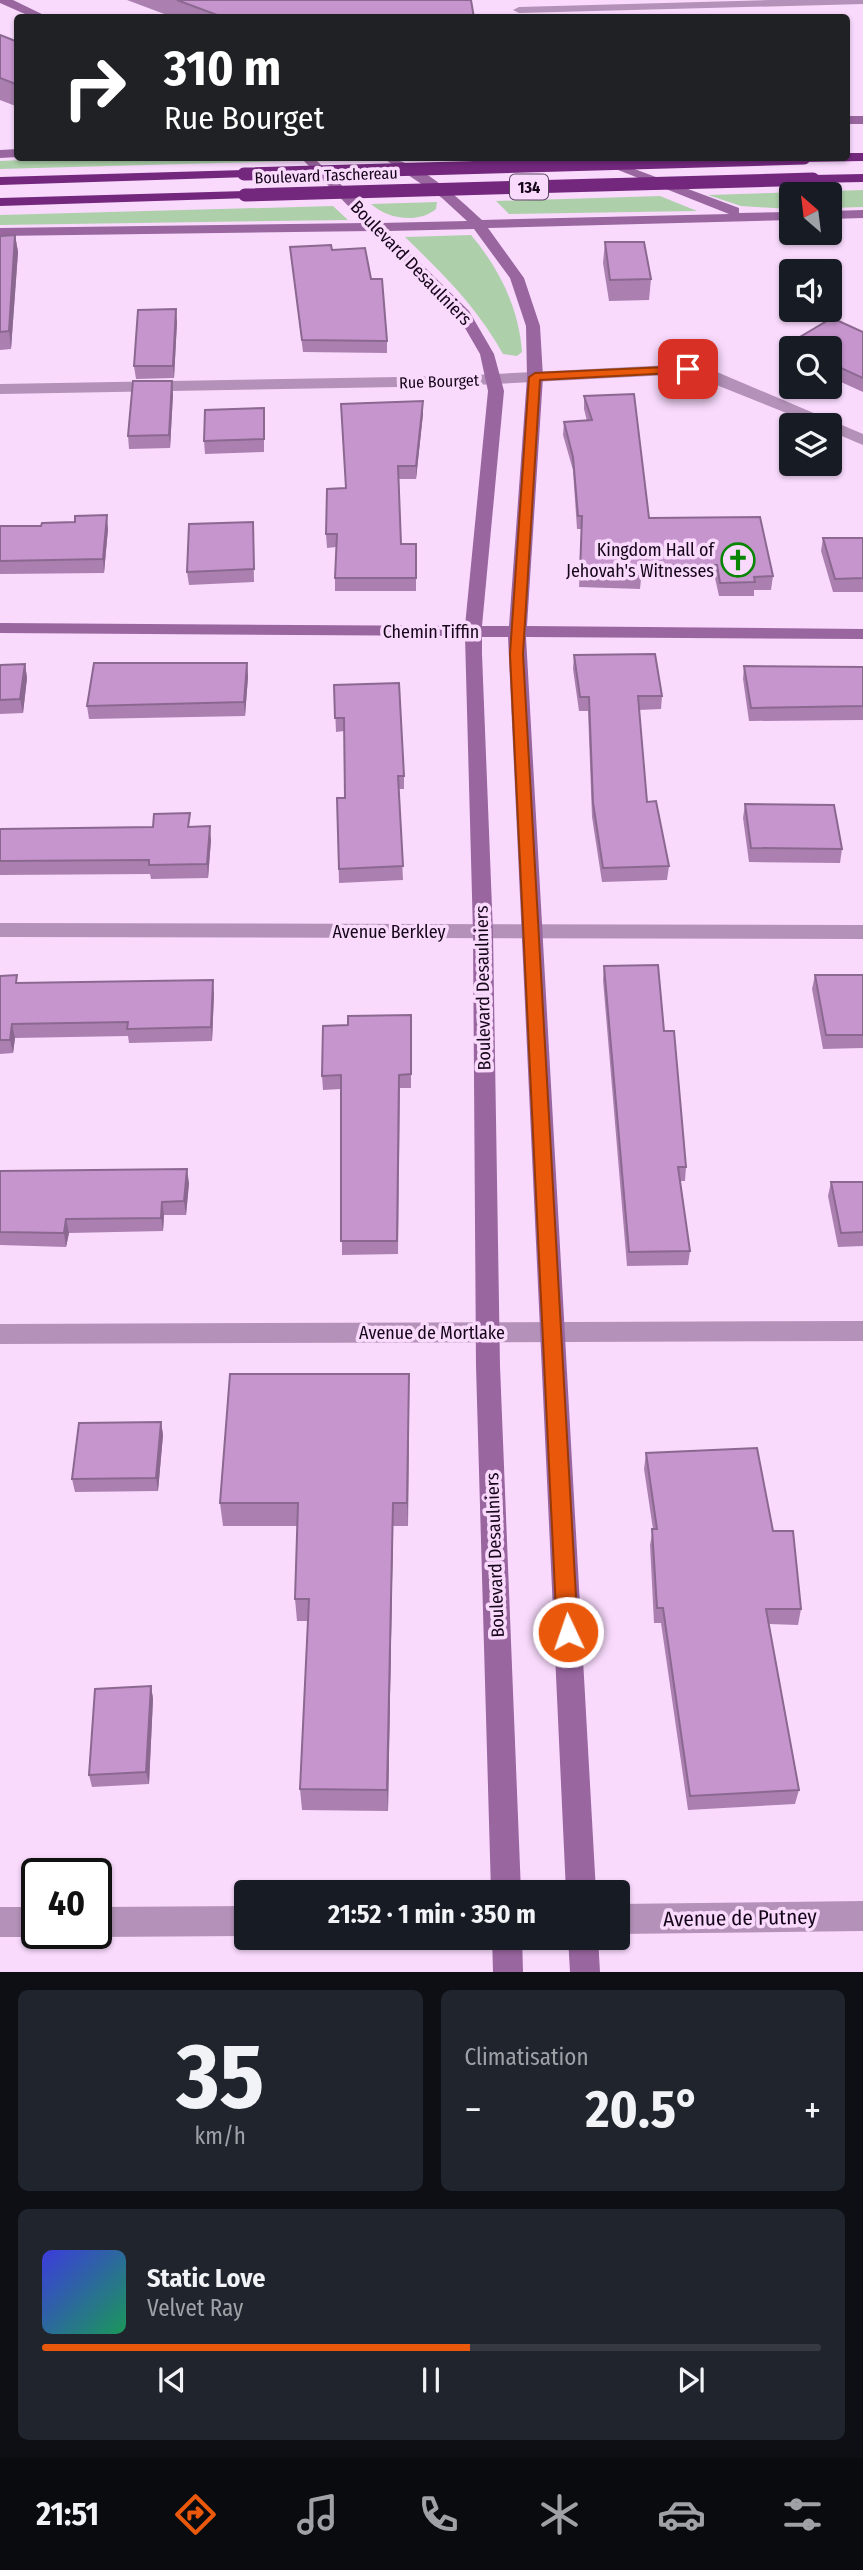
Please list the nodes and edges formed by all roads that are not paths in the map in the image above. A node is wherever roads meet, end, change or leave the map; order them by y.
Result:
1 (4, 0) edge
2 (863, 1) edge
3 (518, 9) edge
4 (36, 14) edge
5 (310, 161) edge
6 (394, 161) edge
7 (599, 161) edge
8 (729, 161) edge
9 (863, 178) edge
10 (0, 181) edge
11 (0, 202) edge
12 (863, 214) edge
13 (842, 215) edge
14 (779, 216) edge
15 (751, 217) junction
16 (478, 224) junction
17 (379, 227) junction
18 (0, 232) edge
19 (535, 377) junction
20 (494, 379) junction
21 (0, 389) edge
22 (863, 440) edge
23 (0, 628) edge
24 (474, 632) junction
25 (517, 632) junction
26 (863, 634) edge
27 (0, 930) edge
28 (863, 932) edge
29 (483, 933) junction
30 (533, 933) junction
31 (863, 1331) edge
32 (487, 1333) junction
33 (552, 1333) junction
34 (0, 1334) edge
35 (506, 1880) edge
36 (580, 1880) edge
37 (863, 1916) edge
38 (630, 1919) edge
39 (21, 1922) edge
40 (112, 1922) edge
41 (234, 1922) edge
42 (0, 1923) edge
43 (507, 1950) edge
44 (584, 1950) edge
45 (508, 1972) edge
46 (585, 1972) edge

1 - 4 street
2 - 3 street
5 - 17 street, Boulevard Desaulniers
6 - 16 street
7 - 15 street
8 - 10 highway, Boulevard Taschereau / 134, bridge
9 - 11 highway, Boulevard Taschereau / 134, bridge
12 - 13 street
14 - 15 street
15 - 16 street
16 - 17 street
16 - 19 street
17 - 18 street
17 - 20 street, Boulevard Desaulniers
19 - 20 street, Rue Bourget
19 - 22 street, Rue Bourget
19 - 25 street
20 - 21 street, Rue Bourget
20 - 24 street, Boulevard Desaulniers
23 - 24 street, Chemin Tiffin
24 - 25 street, Chemin Tiffin
24 - 29 street, Boulevard Desaulniers
25 - 26 street, Chemin Tiffin
25 - 30 street
27 - 29 street, Avenue Berkley
28 - 30 street, Avenue Berkley
29 - 30 street, Avenue Berkley
29 - 32 street, Boulevard Desaulniers
30 - 33 street
31 - 33 street, Avenue de Mortlake
32 - 33 street, Avenue de Mortlake
32 - 34 street, Avenue de Mortlake
32 - 35 street, Boulevard Desaulniers
33 - 36 street
37 - 38 street, Avenue de Putney
39 - 42 street
40 - 41 street
43 - 45 street
44 - 46 street

